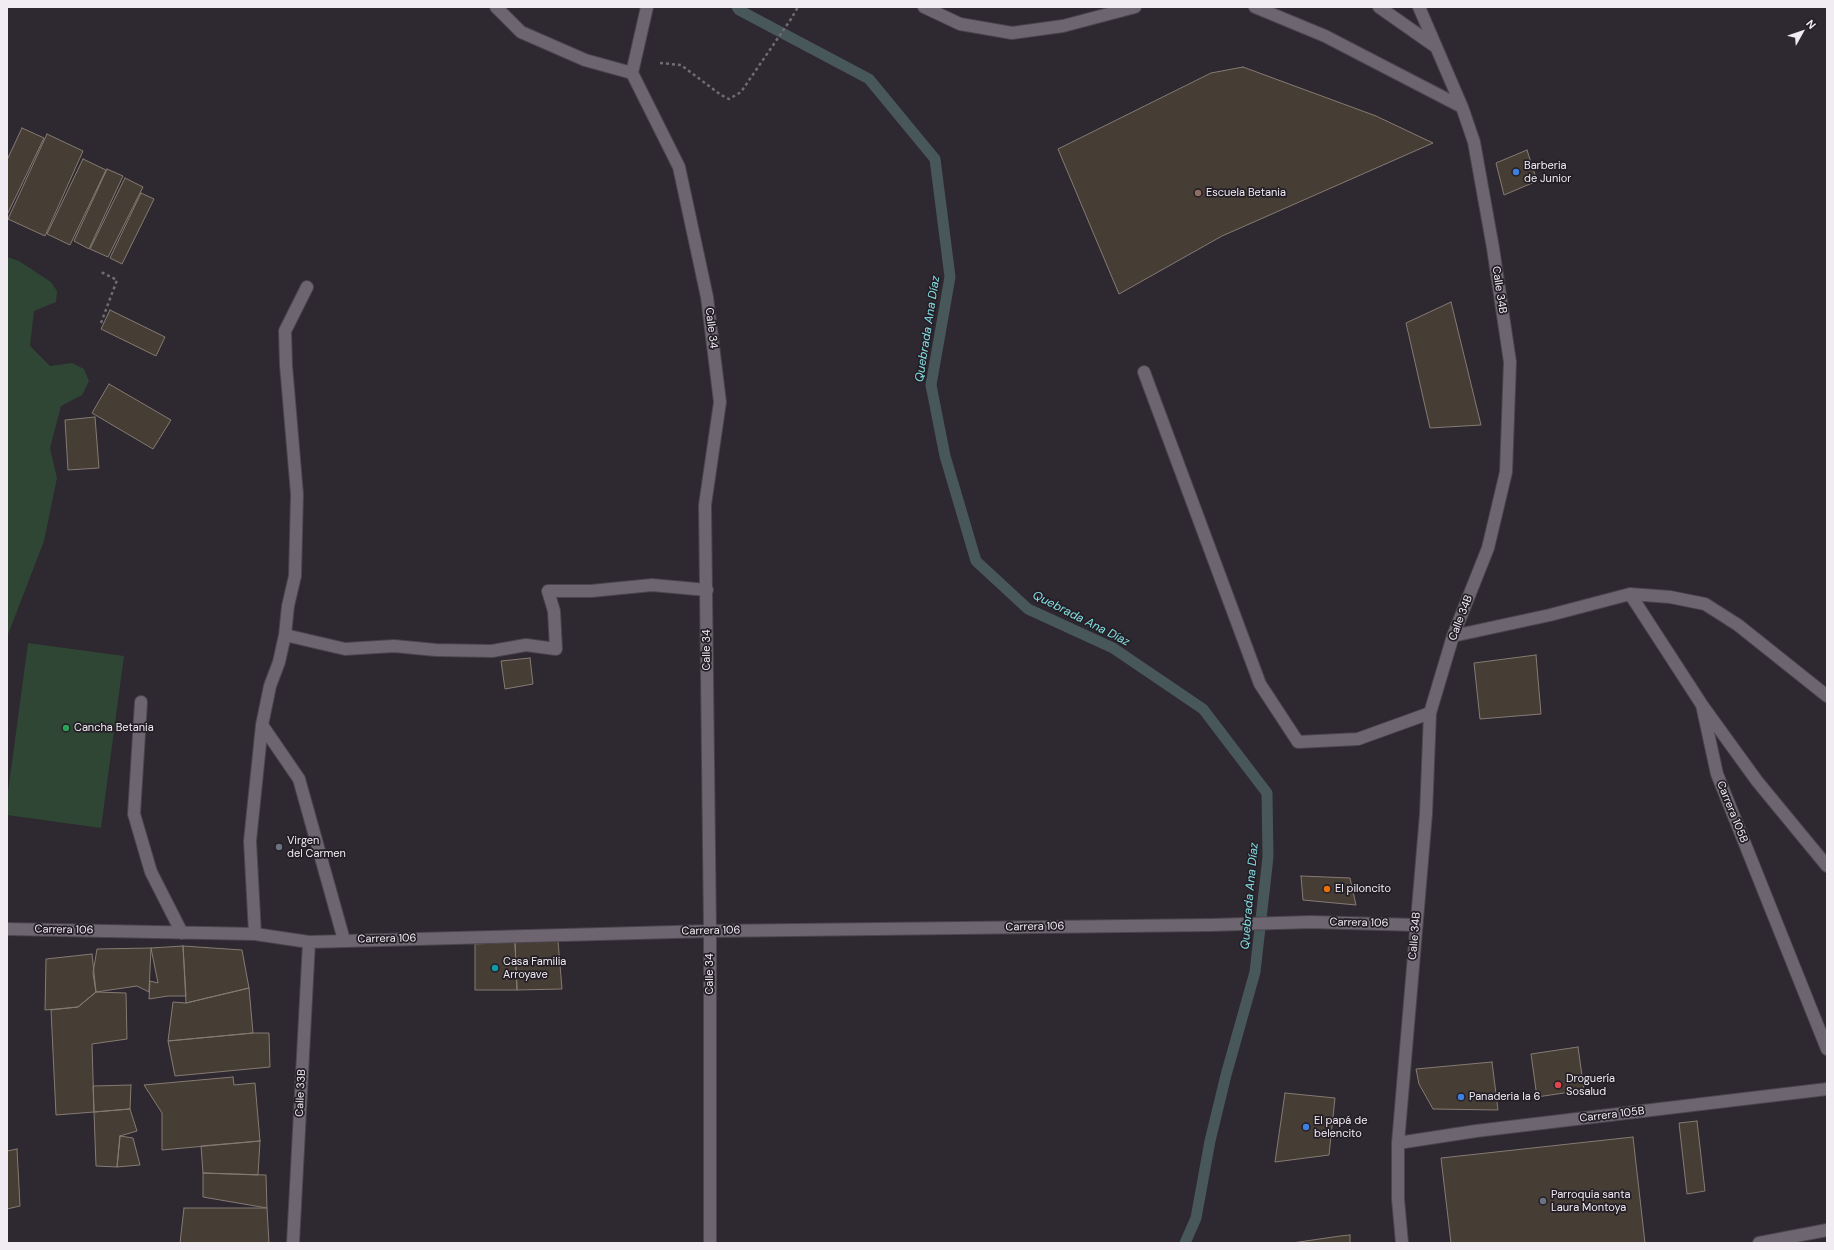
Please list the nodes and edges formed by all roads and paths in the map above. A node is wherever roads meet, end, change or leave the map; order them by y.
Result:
1 (496, 7) edge
2 (647, 7) edge
3 (798, 7) edge
4 (924, 7) edge
5 (1135, 7) edge
6 (1255, 7) edge
7 (1378, 7) edge
8 (1418, 7) edge
9 (1436, 47) junction
10 (632, 73) junction
11 (1462, 107) junction
12 (101, 272) dead end
13 (307, 287) dead end
14 (101, 323) dead end
15 (1144, 372) dead end
16 (707, 590) junction
17 (1630, 594) junction
18 (285, 635) junction
19 (1453, 636) junction
20 (1827, 696) edge
21 (142, 702) dead end
22 (1702, 705) junction
23 (1430, 713) junction
24 (262, 725) junction
25 (1827, 866) edge
26 (1416, 925) junction
27 (7, 929) edge
28 (710, 931) junction
29 (182, 932) junction
30 (255, 934) junction
31 (344, 940) junction
32 (309, 942) junction
33 (1827, 1050) edge
34 (1827, 1089) edge
35 (1398, 1143) junction
36 (1827, 1230) edge
37 (293, 1243) edge
38 (710, 1243) edge
39 (1402, 1243) edge
40 (1759, 1243) edge

1 - 10 street
2 - 10 street
3 - 10 path
4 - 5 street
6 - 11 street
7 - 9 street
8 - 9 street, Calle 34B
9 - 11 street, Calle 34B
10 - 16 street, Calle 34
11 - 19 street, Calle 34B
12 - 14 path
13 - 18 street
15 - 23 street
16 - 18 street
16 - 28 street, Calle 34
17 - 19 street
17 - 20 street
17 - 22 street
18 - 24 street
19 - 23 street, Calle 34B
21 - 29 street
22 - 25 street
22 - 33 street, Carrera 105B
23 - 26 street, Calle 34B
24 - 30 street
24 - 31 street
26 - 28 street, Carrera 106
26 - 35 street, Calle 34B
27 - 29 street, Carrera 106
28 - 31 street, Carrera 106
28 - 38 street, Calle 34
29 - 30 street, Carrera 106
30 - 32 street, Carrera 106
31 - 32 street, Carrera 106
32 - 37 street, Calle 33B
34 - 35 street, Carrera 105B
35 - 39 street, Calle 34B
36 - 40 street

